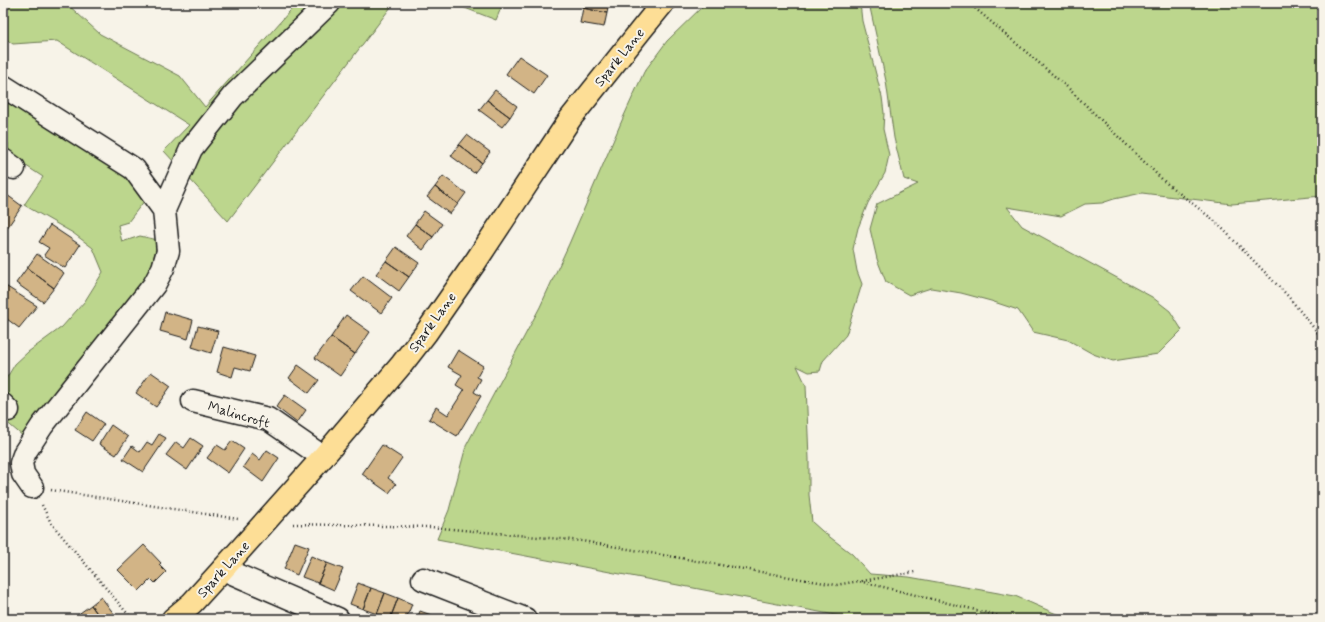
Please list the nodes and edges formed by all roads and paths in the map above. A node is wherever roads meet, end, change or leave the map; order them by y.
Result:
1 (329, 3) edge
2 (663, 3) edge
3 (969, 3) edge
4 (3, 86) edge
5 (164, 210) junction
6 (1322, 338) edge
7 (194, 401) dead end
8 (323, 457) junction
9 (32, 487) junction
10 (264, 524) junction
11 (223, 569) junction
12 (915, 572) dead end
13 (423, 579) dead end
14 (859, 581) junction
15 (132, 619) edge
16 (173, 619) edge
17 (338, 619) edge
18 (525, 619) edge
19 (1004, 619) edge

1 - 5 street
2 - 8 main road, Spark Lane
3 - 6 path
4 - 5 street
5 - 9 street
7 - 8 street, Malincroft
8 - 10 main road, Spark Lane
9 - 10 path
9 - 15 path
10 - 11 main road, Spark Lane
10 - 14 path
11 - 16 main road, Spark Lane
11 - 17 street
12 - 14 path
13 - 18 street
14 - 19 path

